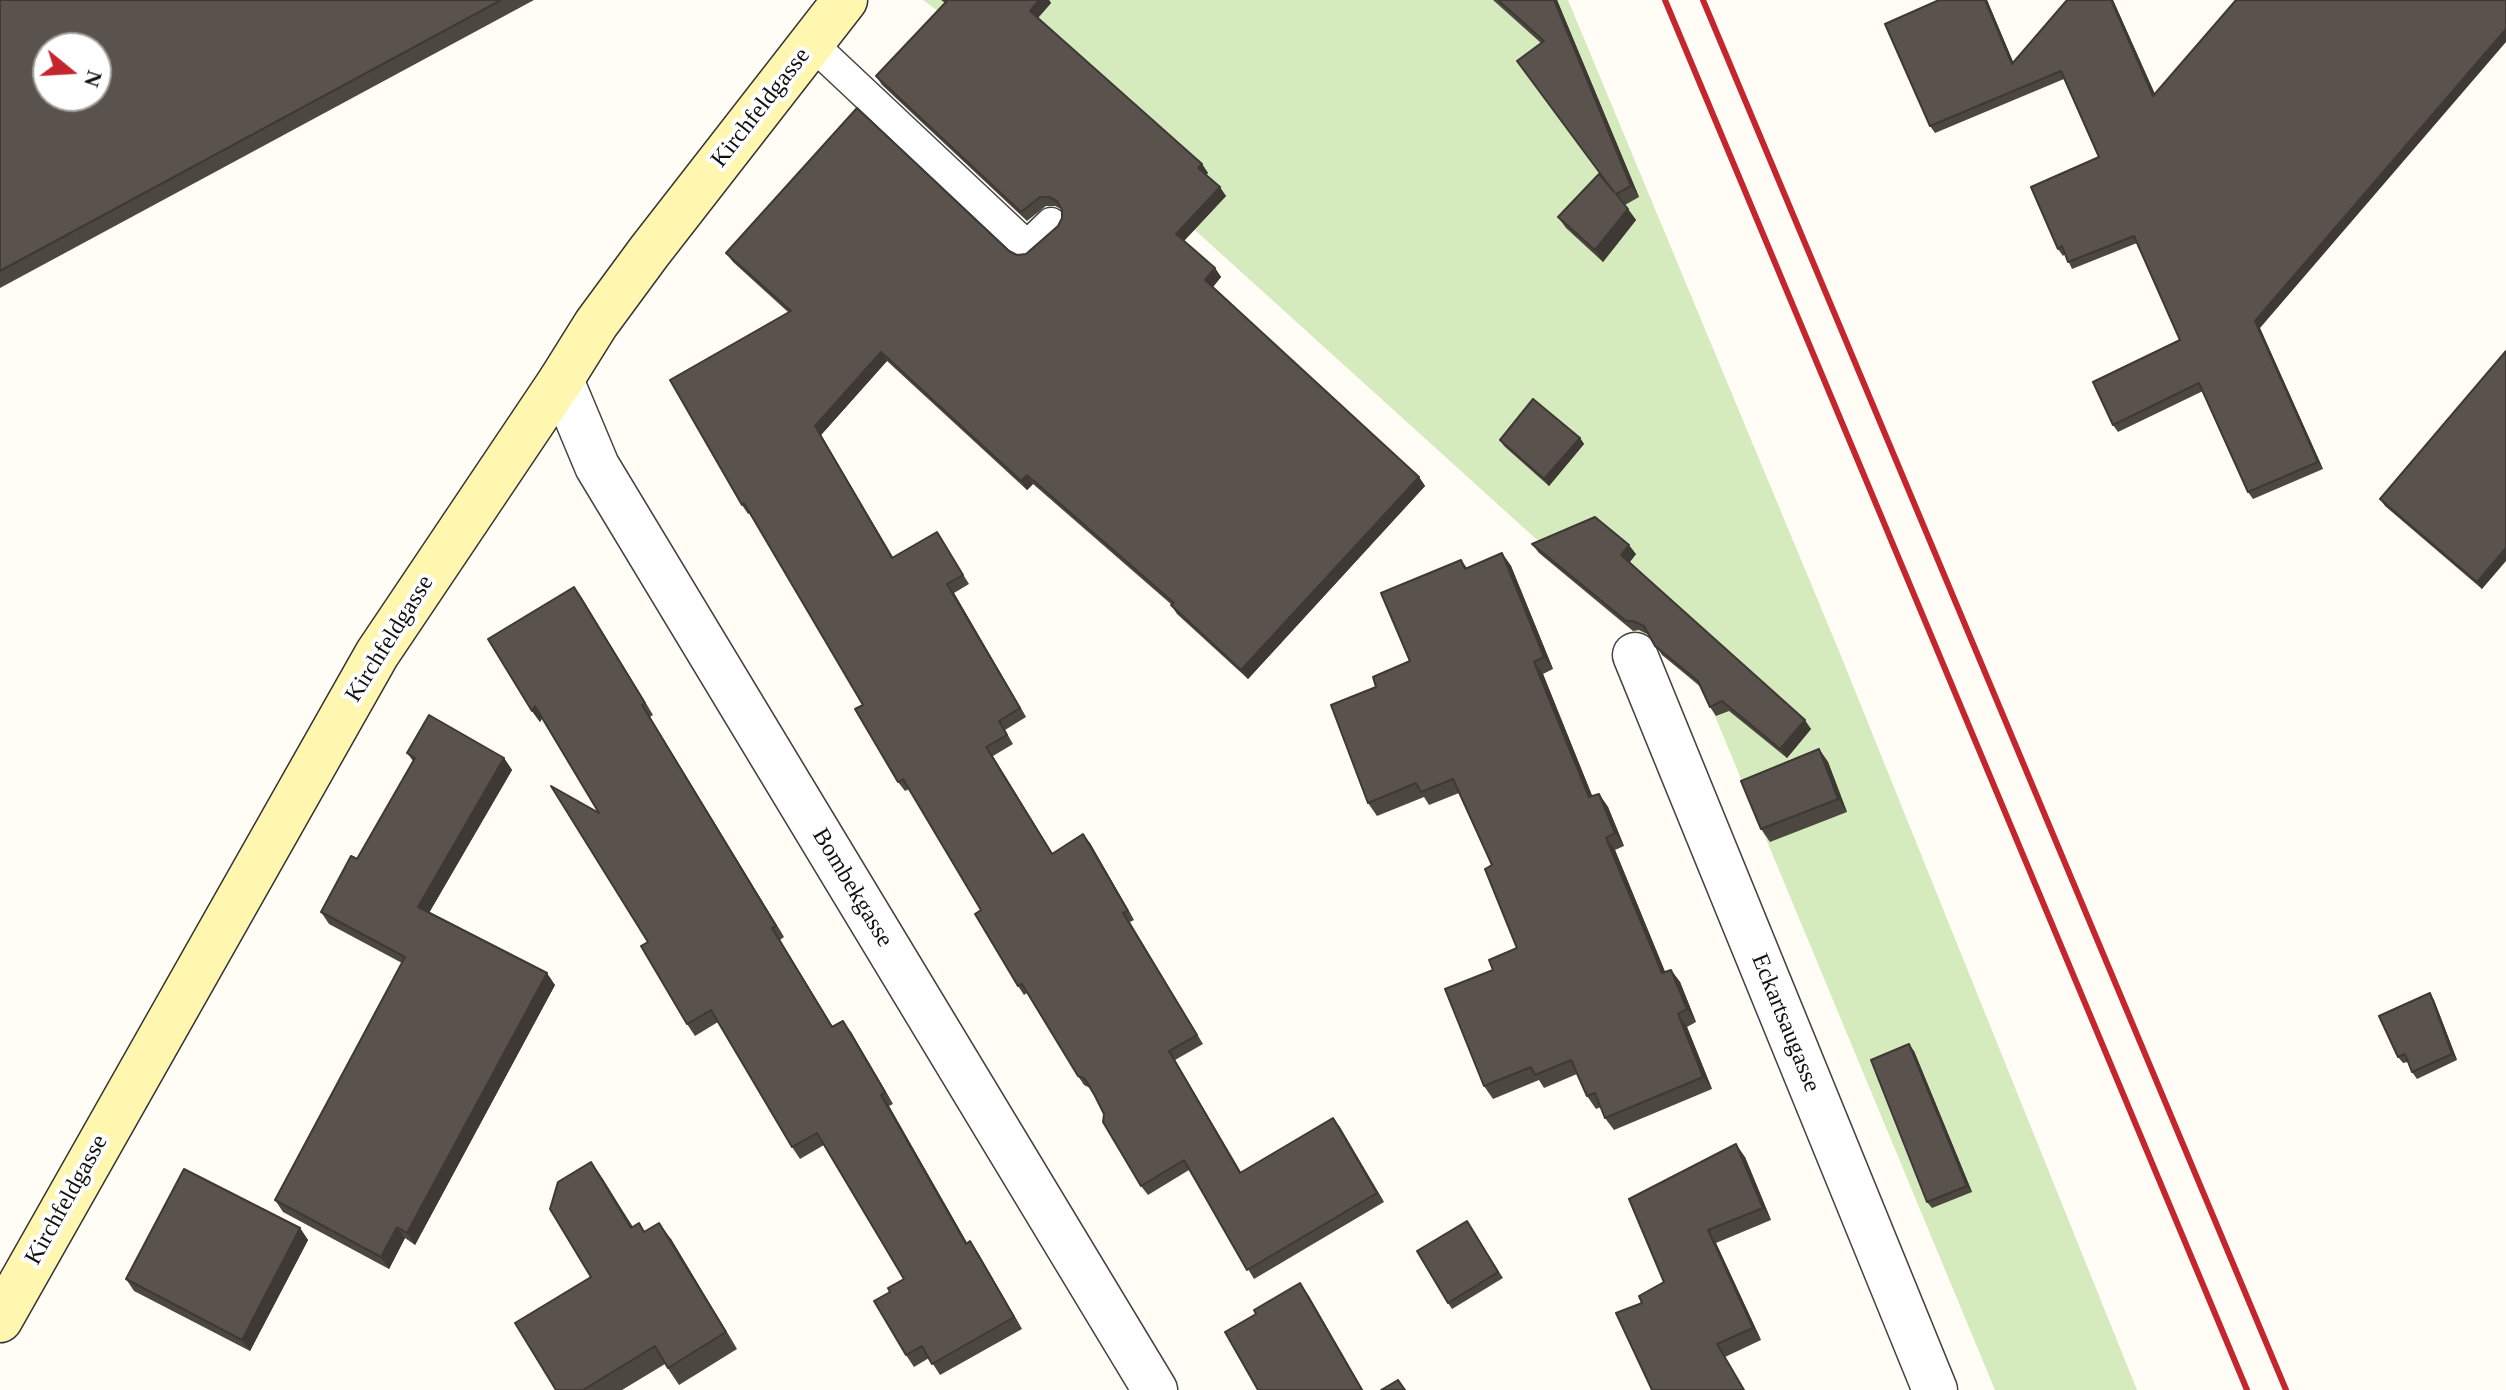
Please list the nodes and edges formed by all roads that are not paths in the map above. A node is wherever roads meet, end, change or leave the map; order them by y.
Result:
1 (845, 0) edge
2 (811, 43) junction
3 (1051, 223) dead end
4 (561, 380) junction
5 (1635, 655) dead end
6 (0, 1320) edge
7 (1155, 1390) edge
8 (1935, 1390) edge

1 - 2 street, Kirchfeldgasse
2 - 3 lane
2 - 4 street, Kirchfeldgasse
4 - 6 street, Kirchfeldgasse
4 - 7 street, Bombekgasse
5 - 8 street, Eckartsaugasse

